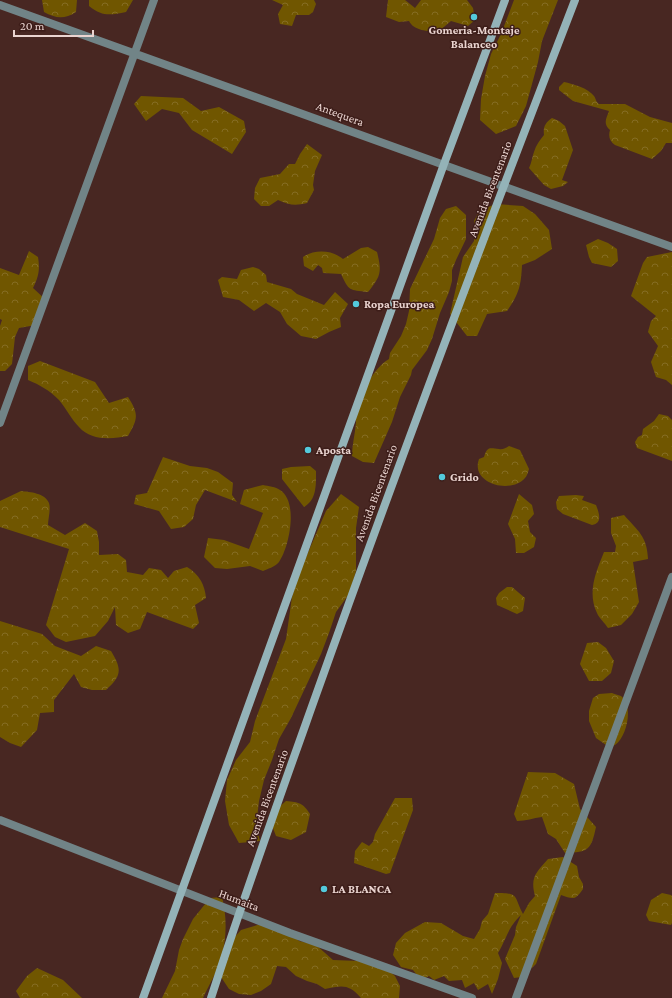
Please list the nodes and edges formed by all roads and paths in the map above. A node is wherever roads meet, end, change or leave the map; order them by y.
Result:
1 (154, 0) edge
2 (505, 0) edge
3 (576, 0) edge
4 (0, 5) edge
5 (135, 53) junction
6 (444, 164) junction
7 (503, 186) junction
8 (672, 247) edge
9 (0, 422) edge
10 (672, 577) edge
11 (0, 820) edge
12 (181, 891) junction
13 (239, 912) junction
14 (143, 998) edge
15 (211, 998) edge
16 (472, 998) edge
17 (516, 998) edge

1 - 5 street
2 - 6 street
3 - 7 street, Avenida Bicentenario
4 - 5 street, Antequera
5 - 6 street, Antequera
5 - 9 street
6 - 7 street, Antequera
6 - 12 street
7 - 8 street, Antequera
7 - 13 street, Avenida Bicentenario
10 - 17 street
11 - 12 street, Humaita
12 - 13 street, Humaita
12 - 14 street
13 - 15 street, Avenida Bicentenario
13 - 16 street, Humaita

